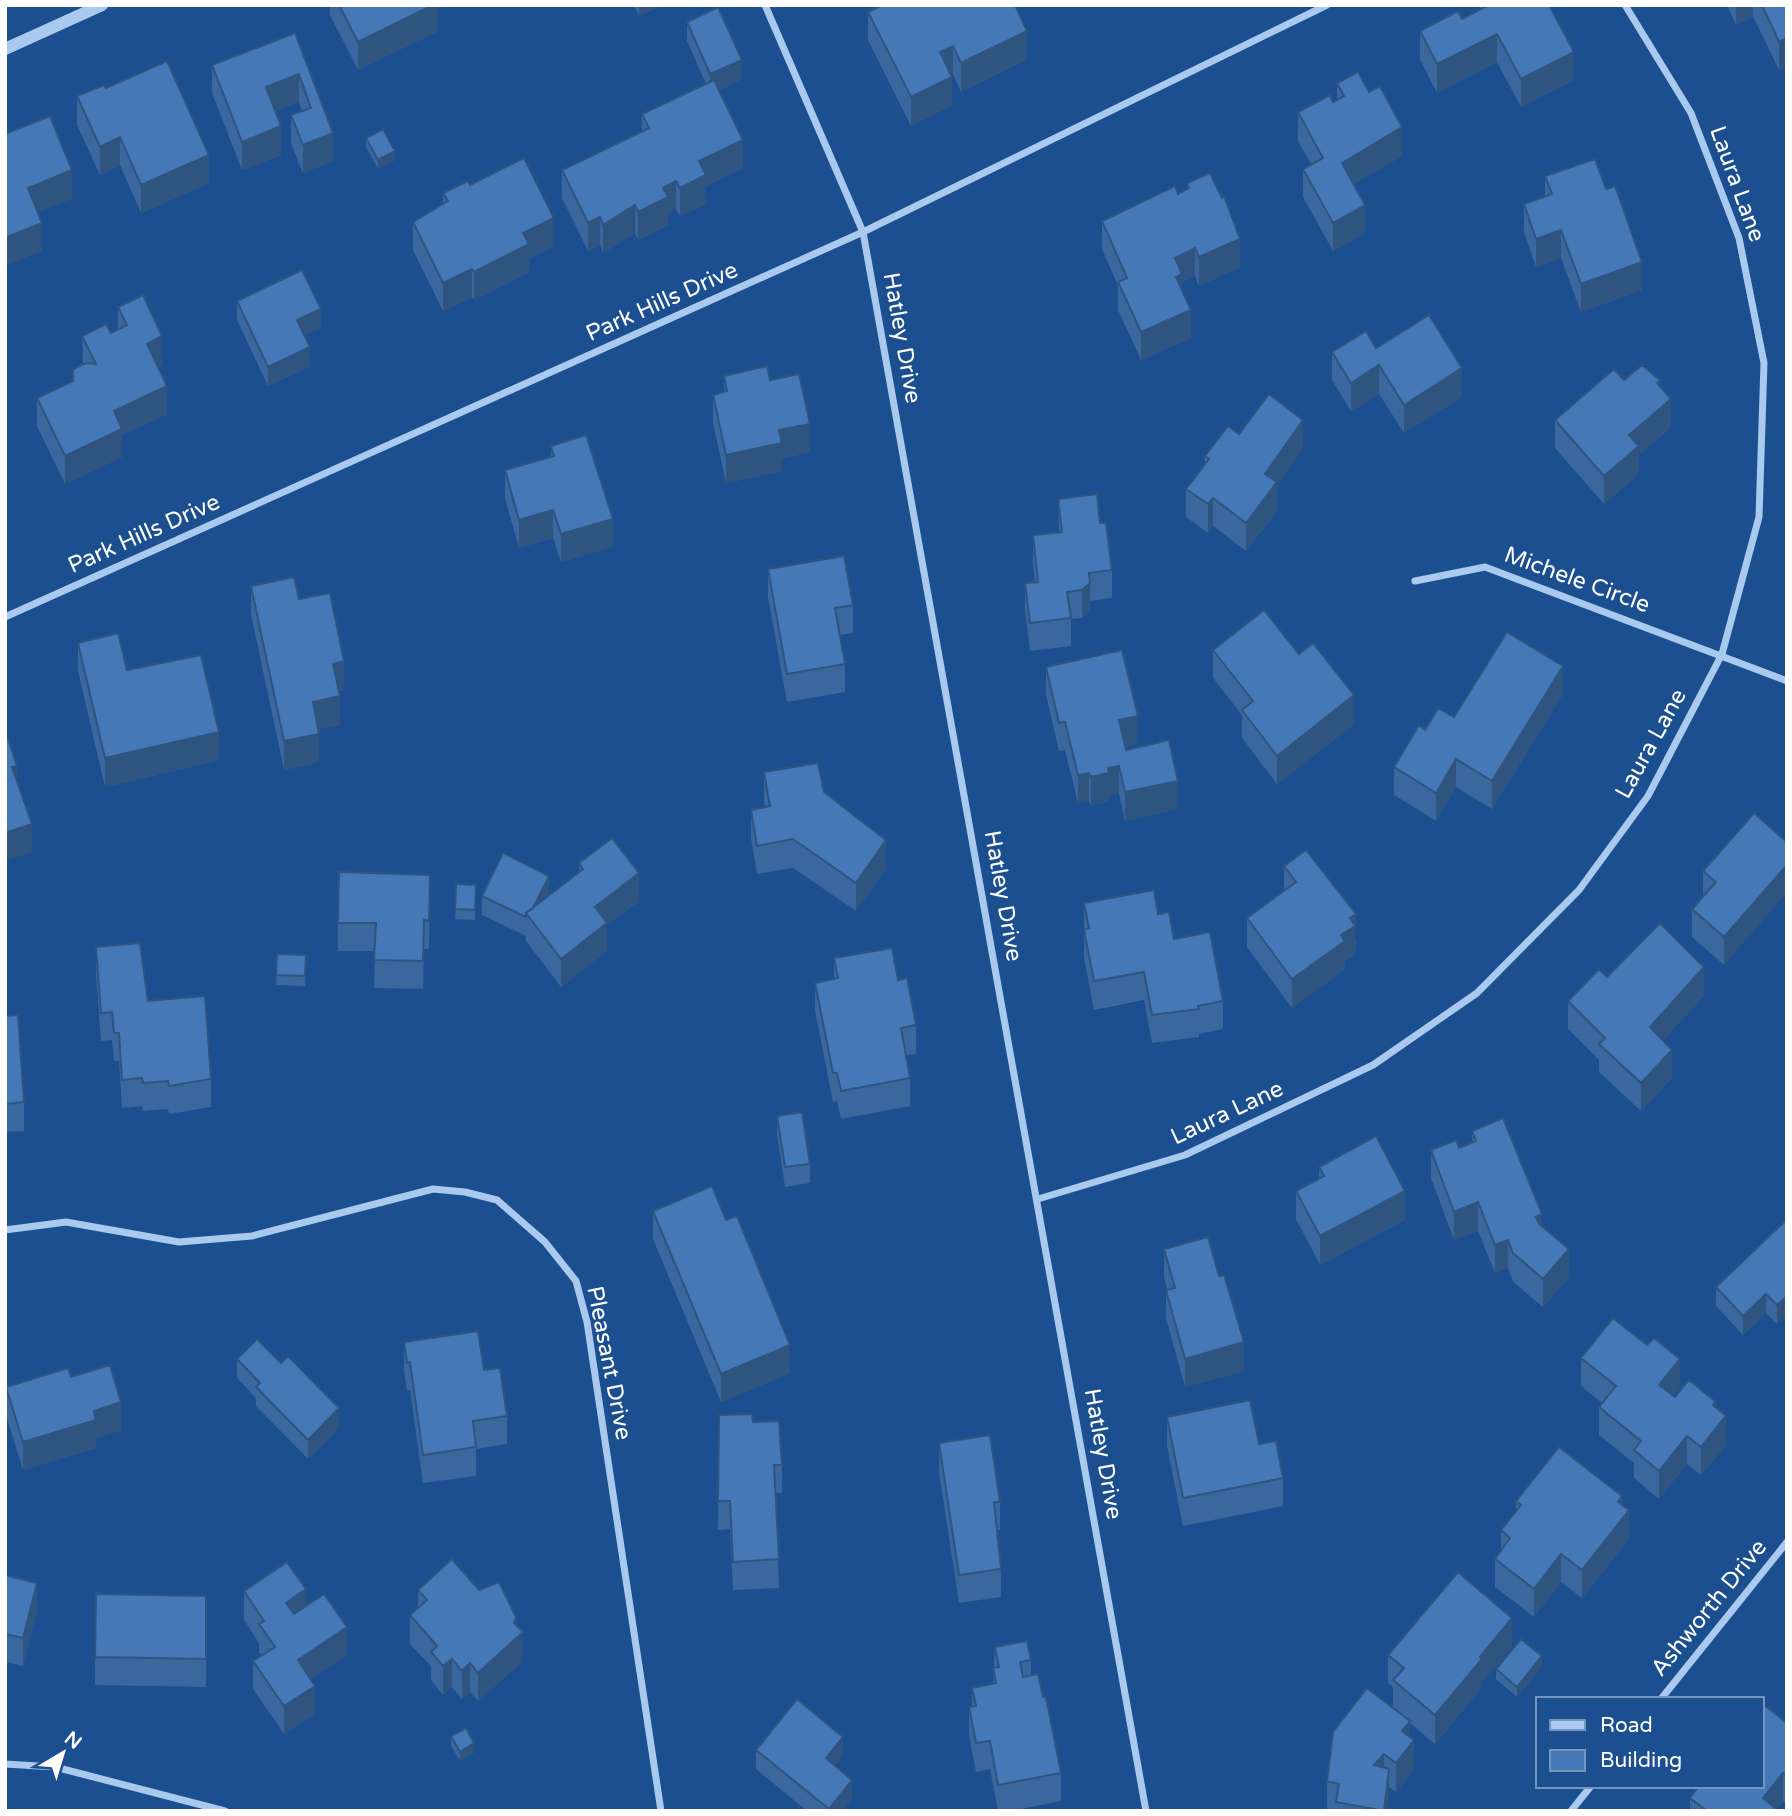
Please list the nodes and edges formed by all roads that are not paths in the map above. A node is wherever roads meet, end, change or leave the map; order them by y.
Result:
1 (102, 5) edge
2 (765, 5) edge
3 (1327, 5) edge
4 (1625, 5) edge
5 (5, 49) edge
6 (863, 232) junction
7 (1415, 581) dead end
8 (5, 617) edge
9 (1721, 654) junction
10 (1787, 681) edge
11 (1038, 1199) junction
12 (5, 1230) edge
13 (1787, 1542) edge
14 (1663, 1697) edge
15 (5, 1764) edge
16 (1589, 1788) edge
17 (225, 1811) edge
18 (661, 1811) edge
19 (1146, 1811) edge
20 (1571, 1811) edge

1 - 5 street
2 - 6 street, Hatley Drive
3 - 6 street, Park Hills Drive
4 - 9 street, Laura Lane
6 - 8 street, Park Hills Drive
6 - 11 street, Hatley Drive
7 - 9 street, Michele Circle
9 - 10 street, Michele Circle
9 - 11 street, Laura Lane
11 - 19 street, Hatley Drive
12 - 18 street, Pleasant Drive
13 - 14 street, Ashworth Drive
15 - 17 street
16 - 20 street

